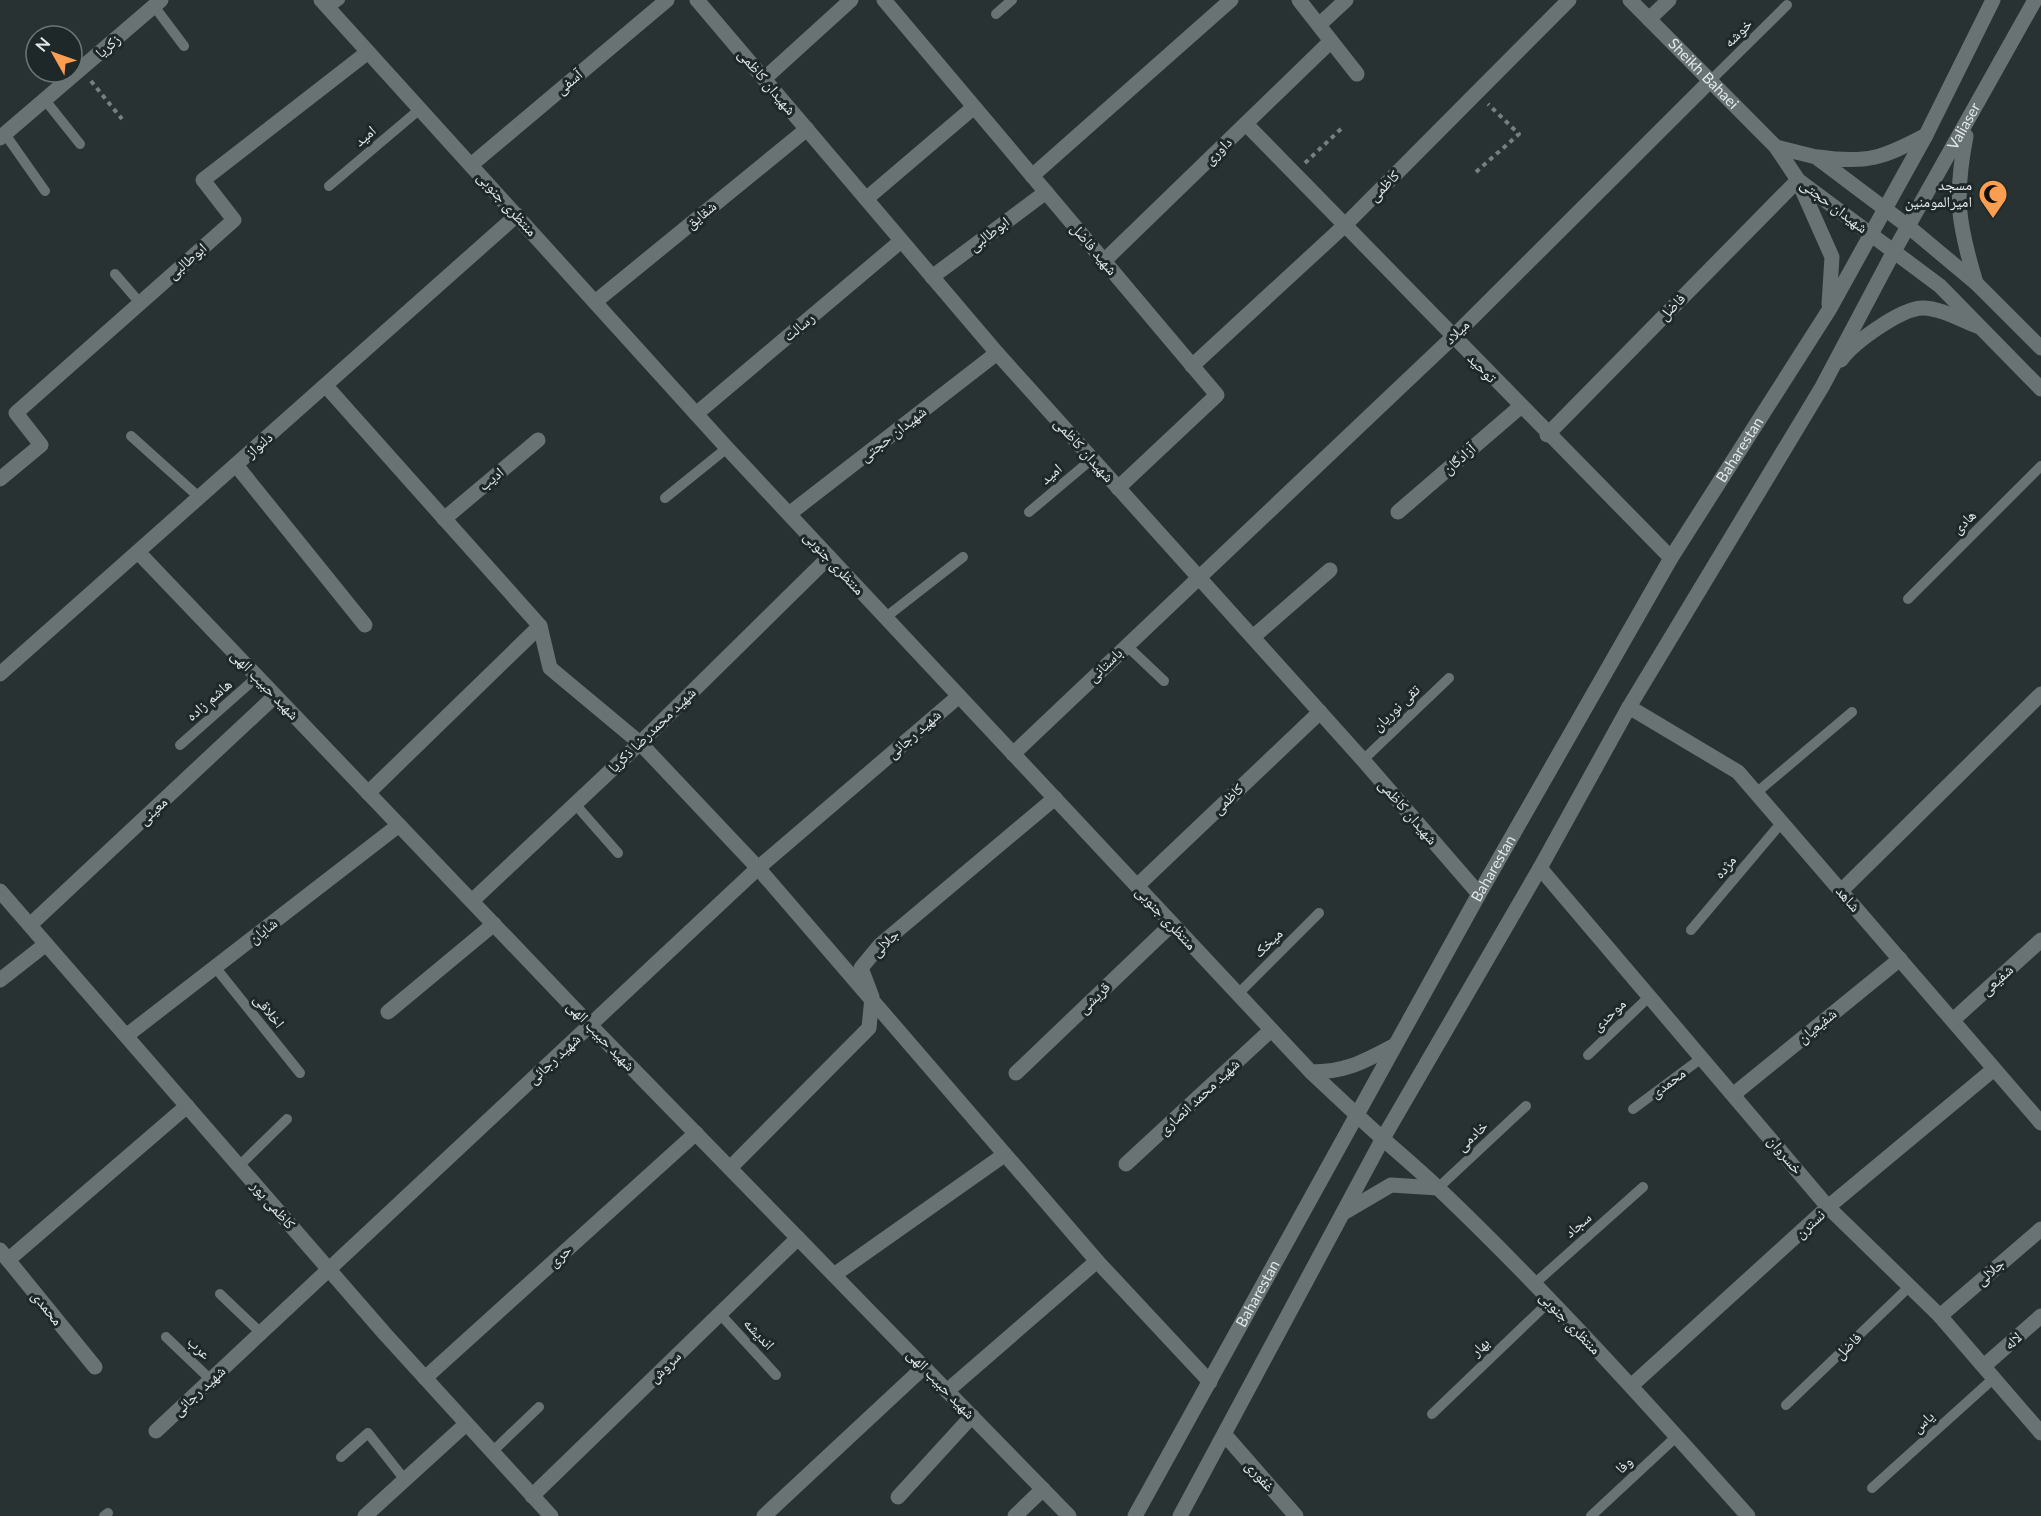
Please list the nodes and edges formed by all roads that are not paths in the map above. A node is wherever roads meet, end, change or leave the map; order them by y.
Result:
1 (667, 0) edge
2 (851, 0) edge
3 (884, 0) edge
4 (1012, 0) edge
5 (1231, 0) edge
6 (1299, 0) edge
7 (1346, 0) edge
8 (1569, 0) edge
9 (1630, 0) edge
10 (1669, 0) edge
11 (1993, 0) edge
12 (2035, 0) edge
13 (703, 2) edge
14 (157, 3) edge
15 (330, 3) edge
16 (1787, 5) dead end
17 (996, 14) dead end
18 (1649, 19) junction
19 (1319, 25) junction
20 (1331, 41) junction
21 (184, 46) dead end
22 (368, 52) junction
23 (1357, 75) dead end
24 (764, 79) junction
25 (1710, 81) junction
26 (45, 99) junction
27 (974, 107) junction
28 (420, 109) junction
29 (1968, 121) junction
30 (1246, 124) junction
31 (807, 129) junction
32 (1926, 135) junction
33 (3, 136) edge
34 (80, 144) dead end
35 (1776, 147) junction
36 (1816, 157) junction
37 (471, 165) junction
38 (1032, 176) junction
39 (1798, 180) junction
40 (328, 186) dead end
41 (45, 191) dead end
42 (1046, 192) junction
43 (866, 199) junction
44 (1885, 209) junction
45 (517, 215) junction
46 (1344, 226) junction
47 (1909, 227) junction
48 (1870, 234) junction
49 (902, 241) junction
50 (1893, 253) junction
51 (1104, 261) junction
52 (115, 274) dead end
53 (932, 277) junction
54 (1976, 283) junction
55 (595, 302) junction
56 (140, 303) junction
57 (1829, 310) junction
58 (1982, 328) junction
59 (1453, 337) junction
60 (2041, 348) edge
61 (997, 353) junction
62 (1192, 366) junction
63 (326, 386) junction
64 (1822, 387) junction
65 (2041, 389) edge
66 (1520, 407) junction
67 (696, 414) junction
68 (1547, 435) junction
69 (131, 436) dead end
70 (538, 440) dead end
71 (728, 448) junction
72 (1092, 459) junction
73 (236, 465) junction
74 (2041, 466) edge
75 (0, 479) edge
76 (1118, 488) junction
77 (200, 498) junction
78 (665, 498) dead end
79 (1029, 512) dead end
80 (1398, 512) dead end
81 (789, 514) junction
82 (444, 519) junction
83 (138, 552) junction
84 (963, 556) dead end
85 (830, 558) junction
86 (1671, 558) junction
87 (1329, 570) dead end
88 (1198, 577) junction
89 (1908, 599) dead end
90 (886, 617) junction
91 (365, 625) dead end
92 (540, 626) junction
93 (1253, 637) junction
94 (1126, 645) junction
95 (0, 674) edge
96 (257, 677) junction
97 (1449, 678) dead end
98 (1164, 681) dead end
99 (2041, 694) edge
100 (275, 696) junction
101 (958, 696) junction
102 (1629, 707) junction
103 (1320, 712) junction
104 (1852, 712) dead end
105 (640, 743) junction
106 (180, 745) dead end
107 (1013, 754) junction
108 (1363, 760) junction
109 (368, 793) junction
110 (1756, 793) junction
111 (1055, 798) junction
112 (575, 804) junction
113 (1782, 822) junction
114 (399, 825) junction
115 (618, 853) dead end
116 (758, 868) junction
117 (1539, 868) junction
118 (1137, 886) junction
119 (0, 891) edge
120 (1841, 891) junction
121 (1479, 894) junction
122 (471, 901) junction
123 (1319, 913) dead end
124 (494, 924) junction
125 (1172, 924) junction
126 (30, 925) junction
127 (1691, 930) dead end
128 (2041, 940) edge
129 (46, 944) junction
130 (1900, 959) junction
131 (216, 967) junction
132 (0, 980) edge
133 (1238, 994) junction
134 (1650, 996) junction
135 (872, 997) junction
136 (388, 1012) dead end
137 (1953, 1020) junction
138 (590, 1025) junction
139 (1271, 1030) junction
140 (126, 1036) junction
141 (1395, 1044) junction
142 (1588, 1055) dead end
143 (1703, 1057) junction
144 (1994, 1069) junction
145 (300, 1072) dead end
146 (1016, 1072) dead end
147 (1311, 1072) junction
148 (1734, 1094) junction
149 (187, 1106) junction
150 (1526, 1106) dead end
151 (1633, 1109) dead end
152 (1358, 1116) junction
153 (287, 1119) dead end
154 (2041, 1123) edge
155 (696, 1133) junction
156 (1382, 1140) junction
157 (1004, 1155) junction
158 (1126, 1164) dead end
159 (239, 1166) junction
160 (730, 1168) junction
161 (1643, 1187) dead end
162 (1438, 1188) junction
163 (1828, 1207) junction
164 (1344, 1212) junction
165 (2041, 1228) edge
166 (798, 1238) junction
167 (4, 1255) edge
168 (1097, 1261) junction
169 (330, 1271) junction
170 (834, 1275) junction
171 (1533, 1285) junction
172 (1909, 1287) junction
173 (220, 1293) dead end
174 (1549, 1302) junction
175 (720, 1314) junction
176 (1940, 1316) junction
177 (2041, 1316) edge
178 (262, 1334) junction
179 (166, 1337) dead end
180 (94, 1367) dead end
181 (924, 1367) junction
182 (1989, 1372) junction
183 (776, 1375) dead end
184 (425, 1378) junction
185 (211, 1380) junction
186 (1210, 1382) junction
187 (1631, 1386) junction
188 (947, 1391) junction
189 (1786, 1405) dead end
190 (538, 1407) dead end
191 (1432, 1414) dead end
192 (972, 1416) junction
193 (466, 1424) junction
194 (156, 1431) dead end
195 (2041, 1432) edge
196 (1225, 1435) junction
197 (1677, 1436) junction
198 (492, 1452) junction
199 (341, 1457) dead end
200 (405, 1480) junction
201 (1872, 1488) dead end
202 (1043, 1489) junction
203 (532, 1496) junction
204 (897, 1497) dead end
205 (365, 1516) edge
206 (551, 1516) edge
207 (764, 1516) edge
208 (1015, 1516) edge
209 (1070, 1516) edge
210 (1135, 1516) edge
211 (1180, 1516) edge
212 (1296, 1516) edge
213 (1591, 1516) edge
214 (1748, 1516) edge

1 - 37 street, آسفی
2 - 24 street
3 - 27 street, شهید فاضل
4 - 17 lane
5 - 38 street
6 - 19 street
7 - 19 street
8 - 46 street, کاظمی
9 - 18 street, Sheikh Bahaei
10 - 18 street
11 - 32 street, Valiaser
12 - 29 street, Valiaser
13 - 24 street, شهیدان کاظمی
14 - 21 lane
14 - 26 street, زکریا
15 - 22 street, منتظری جنوبی
16 - 25 lane, خوشه
18 - 25 street, Sheikh Bahaei
19 - 20 street
20 - 23 street
20 - 30 street, داوری
22 - 28 street, منتظری جنوبی
22 - 56 street, ابوطالبی
24 - 31 street, شهیدان کاظمی
25 - 35 street, Sheikh Bahaei
25 - 59 street, میلاد
26 - 33 street, زکریا
26 - 34 lane
27 - 38 street, شهید فاضل
27 - 43 street
28 - 37 street, منتظری جنوبی
28 - 40 lane, امید
29 - 47 street, Valiaser
29 - 54 street
30 - 46 street, توحید
30 - 51 street, داوری
31 - 43 street, شهیدان کاظمی
31 - 55 street, شقایق
32 - 36 street
32 - 44 street, Valiaser
33 - 41 lane
35 - 36 street, شهیدان حجتی
35 - 39 street, شهیدان حجتی
36 - 44 street, شهیدان حجتی
37 - 45 street, منتظری جنوبی
38 - 42 street, شهید فاضل
39 - 48 street, شهیدان حجتی
39 - 57 street
39 - 68 street, فاضل
42 - 51 street, شهید فاضل
42 - 53 street, ابوطالبی
43 - 49 street, شهیدان کاظمی
44 - 47 street, شهیدان حجتی
44 - 48 street, Valiaser
45 - 55 street, منتظری جنوبی
45 - 63 street, دلنواز
46 - 59 street, توحید
46 - 62 street, کاظمی
47 - 50 street, Valiaser
47 - 54 street, شهیدان حجتی
48 - 50 street, شهیدان حجتی
48 - 57 street, Baharestan
49 - 53 street, شهیدان کاظمی
49 - 67 street, رسالت
50 - 58 street, شهیدان حجتی
50 - 64 street
51 - 62 street, شهید فاضل
52 - 56 lane
53 - 61 street, شهیدان کاظمی
54 - 60 street, شهیدان حجتی
55 - 67 street, منتظری جنوبی
56 - 75 street, ابوطالبی
57 - 86 street, Baharestan
58 - 64 street
58 - 65 street, شهیدان حجتی
59 - 66 street, توحید
59 - 88 street, میلاد
61 - 72 street, شهیدان کاظمی
61 - 81 street, شهیدان حجتی
62 - 76 street, شهید فاضل
63 - 73 street, دلنواز
63 - 82 street
64 - 102 street
66 - 68 street, توحید
66 - 80 street, آزادگان
67 - 71 street, منتظری جنوبی
68 - 86 street, توحید
69 - 77 lane
70 - 82 street, ادیب
71 - 78 lane
71 - 81 street, منتظری جنوبی
72 - 76 street, شهیدان کاظمی
72 - 79 lane, امید
73 - 77 street, دلنواز
73 - 91 street
74 - 89 lane, هادی
76 - 88 street, شهیدان کاظمی
77 - 83 street, دلنواز
81 - 85 street, منتظری جنوبی
82 - 92 street
83 - 95 street, دلنواز
83 - 96 street, شهید حبیب الهی
84 - 90 lane
85 - 90 street, منتظری جنوبی
85 - 105 street, شهید محمدرضا ذکریا
86 - 121 street, Baharestan
87 - 93 street
88 - 93 street, شهیدان کاظمی
88 - 94 street, باستانی
90 - 101 street, منتظری جنوبی
92 - 105 street
92 - 109 street
93 - 103 street, شهیدان کاظمی
94 - 98 lane
94 - 107 street, باستانی
96 - 100 street, شهید حبیب الهی
96 - 106 lane, هاشم زاده
97 - 108 lane, تقی نوریان
99 - 120 street
100 - 109 street, شهید حبیب الهی
100 - 126 street, معینی
101 - 107 street, منتظری جنوبی
101 - 116 street, شهید رجائی
102 - 110 street, شاهد
102 - 117 street
103 - 108 street, شهیدان کاظمی
103 - 118 street, کاظمی
104 - 110 lane
105 - 112 street, شهید محمدرضا ذکریا
105 - 116 street
107 - 111 street, منتظری جنوبی
108 - 121 street, شهیدان کاظمی
109 - 114 street, شهید حبیب الهی
110 - 113 street, شاهد
111 - 118 street, منتظری جنوبی
111 - 135 street, جلالی
112 - 115 lane
112 - 122 street, شهید محمدرضا ذکریا
113 - 120 street, شاهد
113 - 127 lane, مژده
114 - 122 street, شهید حبیب الهی
114 - 131 street, شایان
116 - 135 street
116 - 138 street, شهید رجائی
117 - 134 street, خسروان
117 - 156 street
118 - 125 street, منتظری جنوبی
119 - 126 street, کاظمی پور
120 - 130 street, شاهد
121 - 141 street, Baharestan
122 - 124 street, شهید حبیب الهی
123 - 133 lane, میخک
124 - 136 street
124 - 138 street, شهید حبیب الهی
125 - 133 street, منتظری جنوبی
125 - 146 street, قریشی
126 - 129 street, کاظمی پور
128 - 137 street, شفیعی
129 - 132 street
129 - 140 street, کاظمی پور
130 - 137 street, شاهد
130 - 148 street, شفیعیان
131 - 140 street, شایان
131 - 145 lane, اخلاقی
133 - 139 street, منتظری جنوبی
134 - 142 lane, موحدی
134 - 143 street, خسروان
135 - 157 street
135 - 160 street, جلالی
137 - 144 street, شاهد
138 - 155 street, شهید حبیب الهی
138 - 169 street, شهید رجائی
139 - 147 street, منتظری جنوبی
139 - 158 street, شهید محمد انصاری
140 - 149 street, کاظمی پور
141 - 147 street
141 - 152 street, Baharestan
143 - 148 street, خسروان
143 - 151 lane, محمدی
144 - 154 street, شاهد
144 - 163 street, نسترن
147 - 152 street, منتظری جنوبی
148 - 163 street, خسروان
149 - 159 street, کاظمی پور
149 - 167 street
150 - 162 lane, خادمی
152 - 156 street, منتظری جنوبی
152 - 186 street, Baharestan
153 - 159 lane
155 - 160 street, شهید حبیب الهی
155 - 184 street, حری
156 - 162 street, منتظری جنوبی
156 - 164 street
157 - 168 street
157 - 170 street
159 - 169 street, کاظمی پور
160 - 166 street, شهید حبیب الهی
161 - 171 lane, سجاد
162 - 164 street
162 - 171 street, منتظری جنوبی
163 - 172 street, خسروان
163 - 187 street, نسترن
164 - 196 street
165 - 176 street, جلالی
166 - 170 street, شهید حبیب الهی
166 - 175 street, سروش
167 - 180 street, محمدی
168 - 186 street
168 - 188 street
169 - 178 street, شهید رجائی
169 - 184 street, کاظمی پور
170 - 181 street, شهید حبیب الهی
171 - 174 street, منتظری جنوبی
172 - 176 street, خسروان
172 - 189 lane, فاضل
173 - 178 lane
174 - 187 street, منتظری جنوبی
174 - 191 lane, بهار
175 - 183 lane, اندیشه
175 - 203 street, سروش
176 - 182 street, خسروان
177 - 182 street, لاله
178 - 185 street, شهید رجائی
179 - 185 lane, عرب
181 - 188 street, شهید حبیب الهی
181 - 207 street
182 - 195 street, خسروان
182 - 201 lane, یاس
184 - 193 street, کاظمی پور
185 - 194 street, شهید رجائی
186 - 210 street, Baharestan
187 - 197 street, منتظری جنوبی
188 - 192 street, شهید حبیب الهی
190 - 198 lane
192 - 202 street, شهید حبیب الهی
192 - 204 street
193 - 198 street, کاظمی پور
193 - 200 street
196 - 211 street
196 - 212 street, غفوری
197 - 213 lane, وفا
197 - 214 street, منتظری جنوبی
198 - 203 street, کاظمی پور
199 - 200 lane
200 - 205 street
202 - 208 street
202 - 209 street, شهید حبیب الهی
203 - 206 street, کاظمی پور

